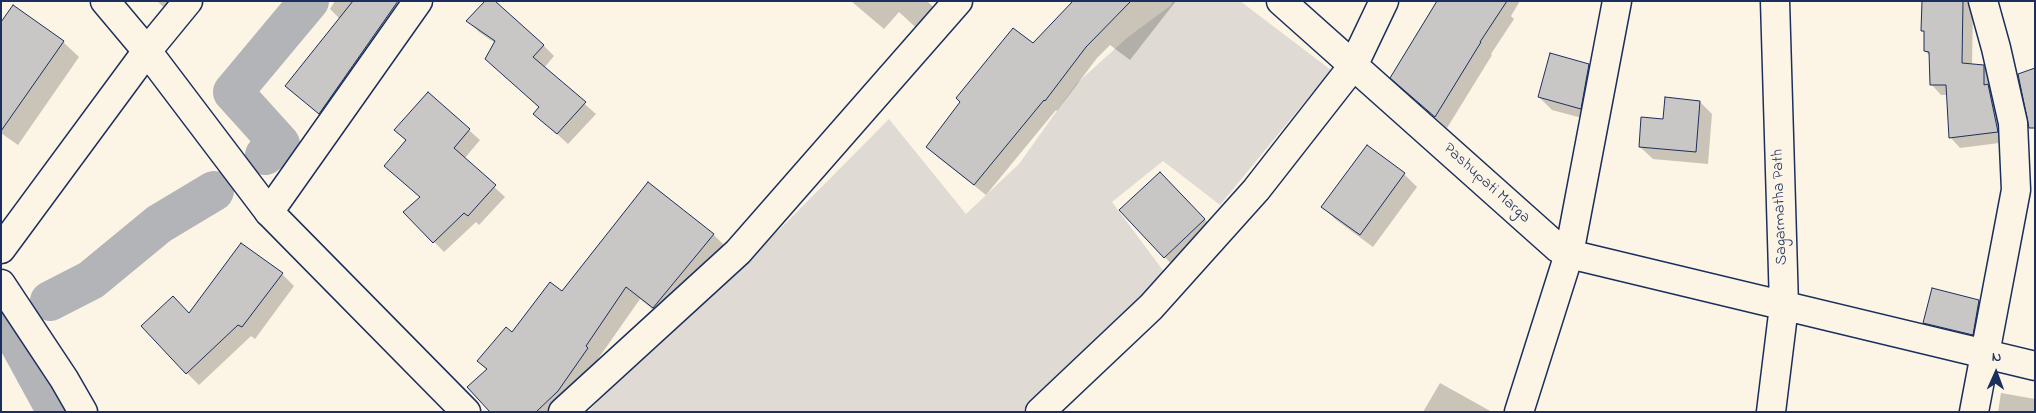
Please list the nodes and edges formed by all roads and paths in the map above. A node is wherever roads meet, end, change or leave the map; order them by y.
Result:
1 (105, 1) edge
2 (188, 1) edge
3 (418, 1) edge
4 (958, 1) edge
5 (1281, 1) edge
6 (1384, 1) edge
7 (1617, 1) edge
8 (1775, 1) edge
9 (1982, 1) edge
10 (147, 51) junction
11 (1353, 66) junction
12 (269, 212) junction
13 (1, 249) edge
14 (1569, 254) junction
15 (1, 284) edge
16 (1784, 306) junction
17 (1984, 355) junction
18 (2035, 366) edge
19 (83, 412) edge
20 (466, 412) edge
21 (563, 412) edge
22 (1040, 412) edge
23 (1519, 412) edge
24 (1771, 412) edge
25 (1974, 412) edge

1 - 10 street
2 - 10 street
3 - 12 street
4 - 21 street
5 - 11 street, Pashupati Marga
6 - 11 street
7 - 14 street
8 - 16 street, Sagarmatha Path
9 - 17 street
10 - 12 street
10 - 13 street
11 - 14 street, Pashupati Marga
11 - 22 street
12 - 20 street
14 - 16 street
14 - 23 street
15 - 19 street
16 - 17 street
16 - 24 street, Sagarmatha Path
17 - 18 street
17 - 25 street

